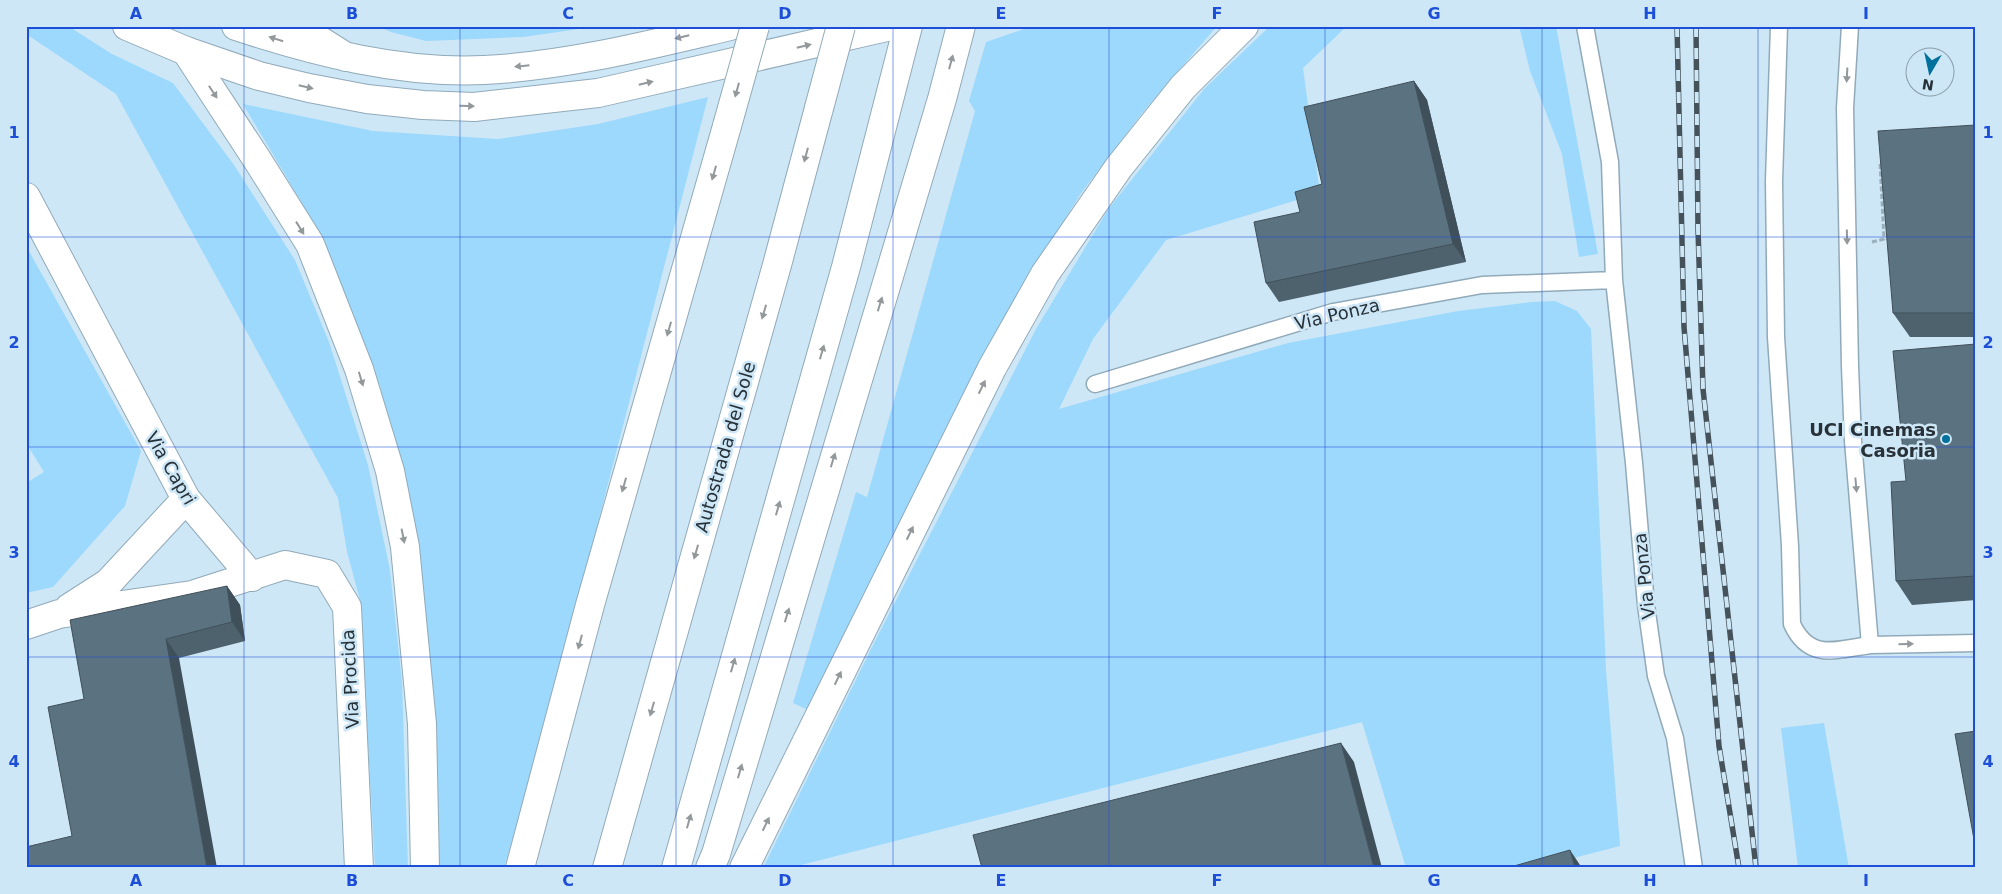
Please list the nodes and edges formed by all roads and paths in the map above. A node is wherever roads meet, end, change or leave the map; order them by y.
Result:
1 (127, 26) edge
2 (236, 26) edge
3 (297, 26) edge
4 (730, 26) edge
5 (755, 26) edge
6 (841, 26) edge
7 (891, 26) edge
8 (908, 26) edge
9 (961, 26) edge
10 (1244, 26) edge
11 (1584, 26) edge
12 (1779, 26) edge
13 (1850, 26) edge
14 (186, 51) junction
15 (346, 57) junction
16 (1888, 164) edge
17 (26, 197) edge
18 (1884, 239) edge
19 (1614, 280) junction
20 (1095, 384) dead end
21 (186, 499) junction
22 (252, 577) junction
23 (60, 614) junction
24 (26, 625) edge
25 (1976, 643) edge
26 (1870, 646) junction
27 (359, 868) edge
28 (425, 868) edge
29 (520, 868) edge
30 (607, 868) edge
31 (676, 868) edge
32 (710, 868) edge
33 (744, 868) edge
34 (1694, 868) edge

1 - 14 main road
15 -> 2 main road
3 - 15 main road
4 -> 15 main road
5 -> 29 main road, bridge
6 -> 30 main road, Autostrada del Sole, bridge
14 -> 7 main road
31 -> 8 main road
32 -> 9 main road
33 -> 10 main road
11 - 19 lane, Via Ponza
12 - 26 lane
13 -> 26 lane
14 -> 28 main road
16 - 18 path
17 - 21 main road, Via Capri
19 - 20 lane, Via Ponza
19 - 34 lane, Via Ponza
21 - 22 main road, Via Capri
21 - 23 main road
22 - 23 main road
22 - 27 main road, Via Procida
23 - 24 main road
26 -> 25 lane

